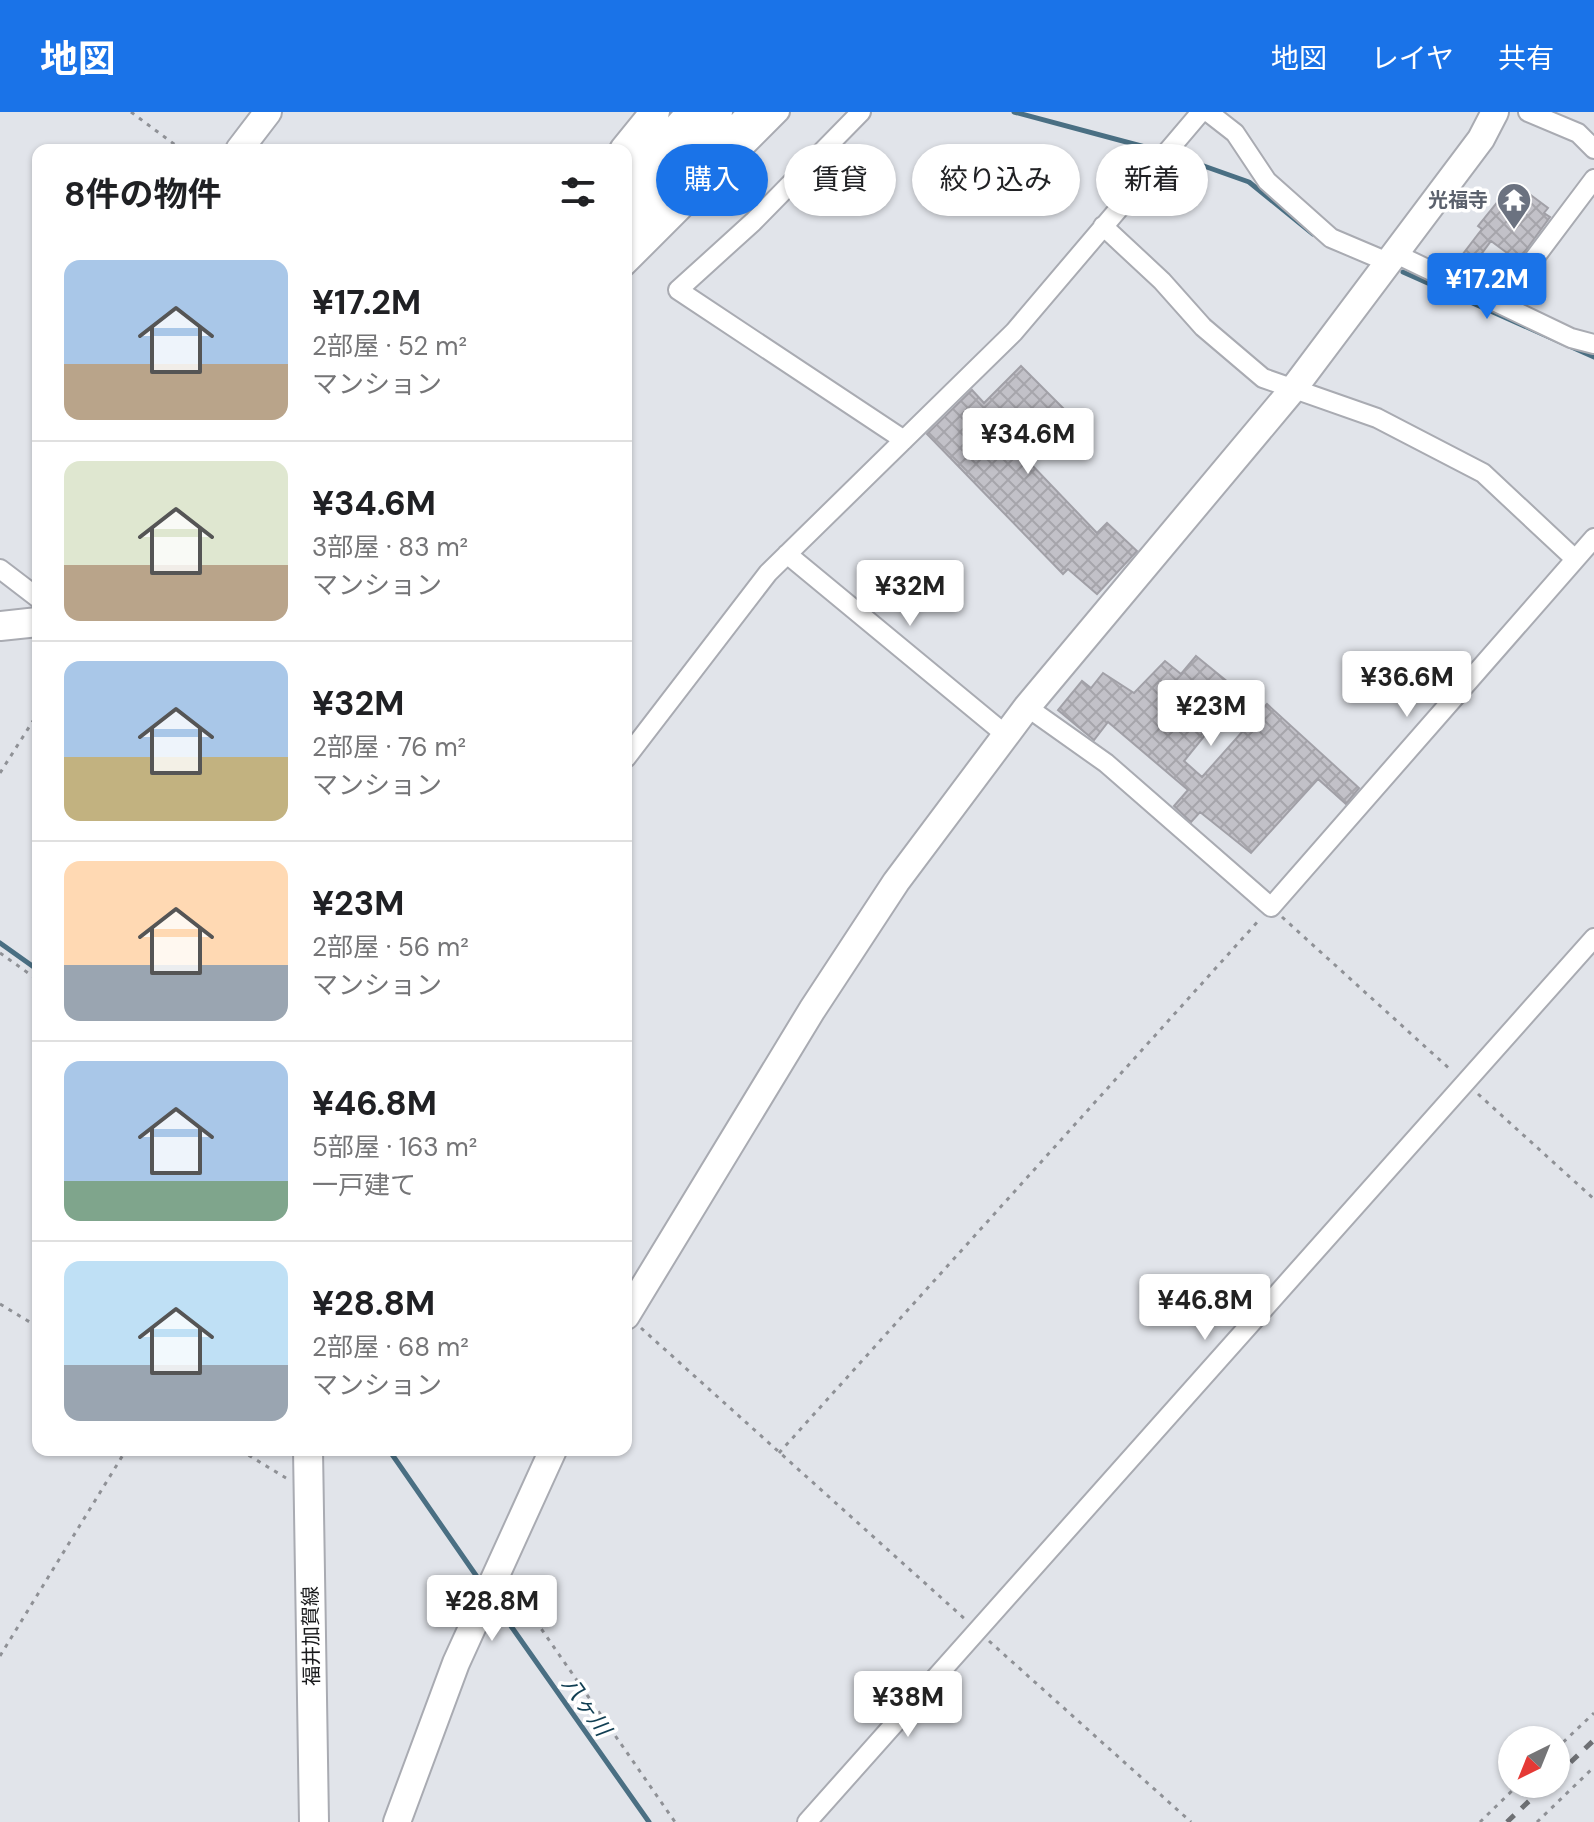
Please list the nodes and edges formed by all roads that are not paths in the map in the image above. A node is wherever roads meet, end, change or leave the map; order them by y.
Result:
1 (268, 112) edge
2 (655, 112) edge
3 (692, 112) edge
4 (718, 112) edge
5 (754, 112) edge
6 (780, 112) edge
7 (861, 112) edge
8 (1201, 112) edge
9 (1208, 112) edge
10 (1495, 112) edge
11 (1528, 112) edge
12 (244, 144) edge
13 (629, 144) edge
14 (1594, 149) edge
15 (632, 177) edge
16 (1594, 179) edge
17 (632, 210) edge
18 (1103, 226) junction
19 (632, 240) edge
20 (1393, 259) junction
21 (632, 260) edge
22 (1500, 304) junction
23 (1594, 344) edge
24 (1294, 388) junction
25 (904, 440) junction
26 (1594, 538) edge
27 (787, 554) junction
28 (1575, 559) junction
29 (0, 569) edge
30 (32, 593) edge
31 (32, 623) edge
32 (0, 626) edge
33 (1027, 707) junction
34 (1006, 735) junction
35 (632, 750) edge
36 (1594, 938) edge
37 (632, 1303) edge
38 (308, 1456) edge
39 (550, 1456) edge
40 (314, 1822) edge
41 (397, 1822) edge
42 (807, 1822) edge

1 - 12 street
2 - 13 main road
3 - 15 main road
4 - 17 main road
5 - 19 main road
6 - 21 street
7 - 25 street
8 - 18 street
9 - 20 street
10 - 20 street
11 - 14 street
16 - 22 street
18 - 24 street
18 - 25 street
20 - 22 street
20 - 24 street
22 - 23 street
24 - 28 street
24 - 33 street
25 - 27 street
26 - 28 street
27 - 34 street
27 - 35 street
28 - 33 street
29 - 30 street
31 - 32 main road
33 - 34 street
34 - 37 street
36 - 42 street
38 - 40 main road, 福井加賀線
39 - 41 street

